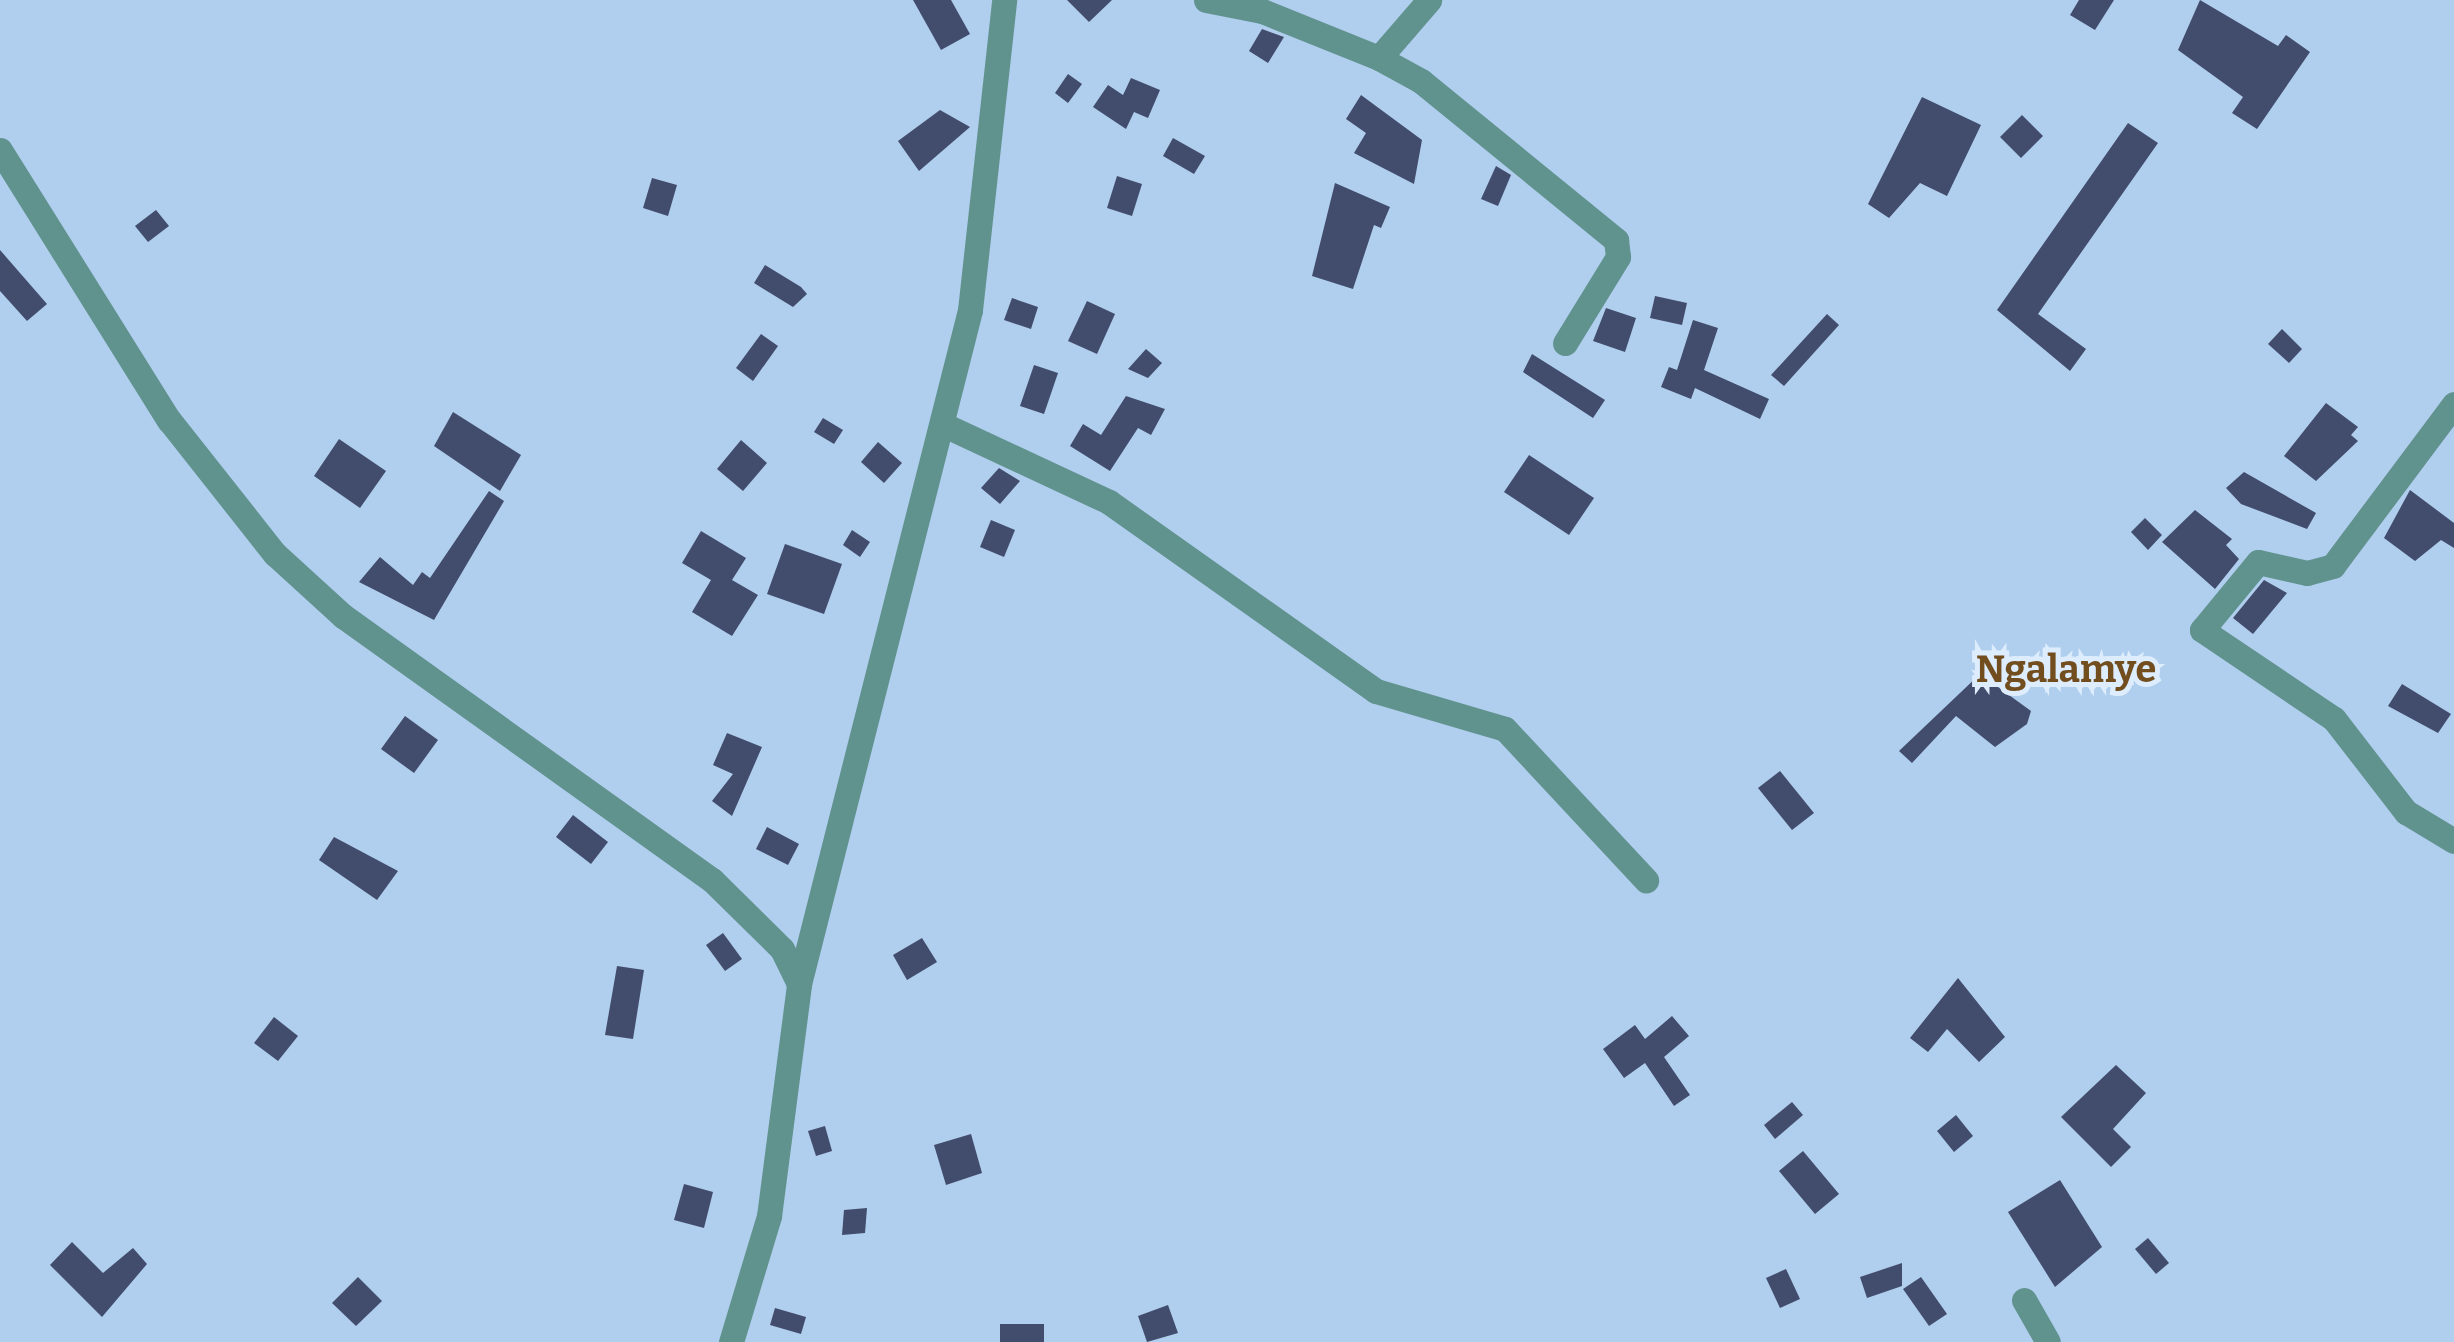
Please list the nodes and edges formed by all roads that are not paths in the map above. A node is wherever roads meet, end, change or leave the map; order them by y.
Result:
1 (1004, 0) edge
2 (1206, 0) edge
3 (1429, 0) edge
4 (1379, 58) junction
5 (0, 150) edge
6 (1565, 343) dead end
7 (2454, 404) edge
8 (942, 424) junction
9 (2454, 841) edge
10 (1646, 880) dead end
11 (799, 984) junction
12 (2024, 1300) dead end
13 (730, 1342) edge
14 (2048, 1342) edge

1 - 8 street
2 - 4 street
3 - 4 street
4 - 6 street
5 - 11 street
7 - 9 street
8 - 10 street
8 - 11 street
11 - 13 street
12 - 14 street

